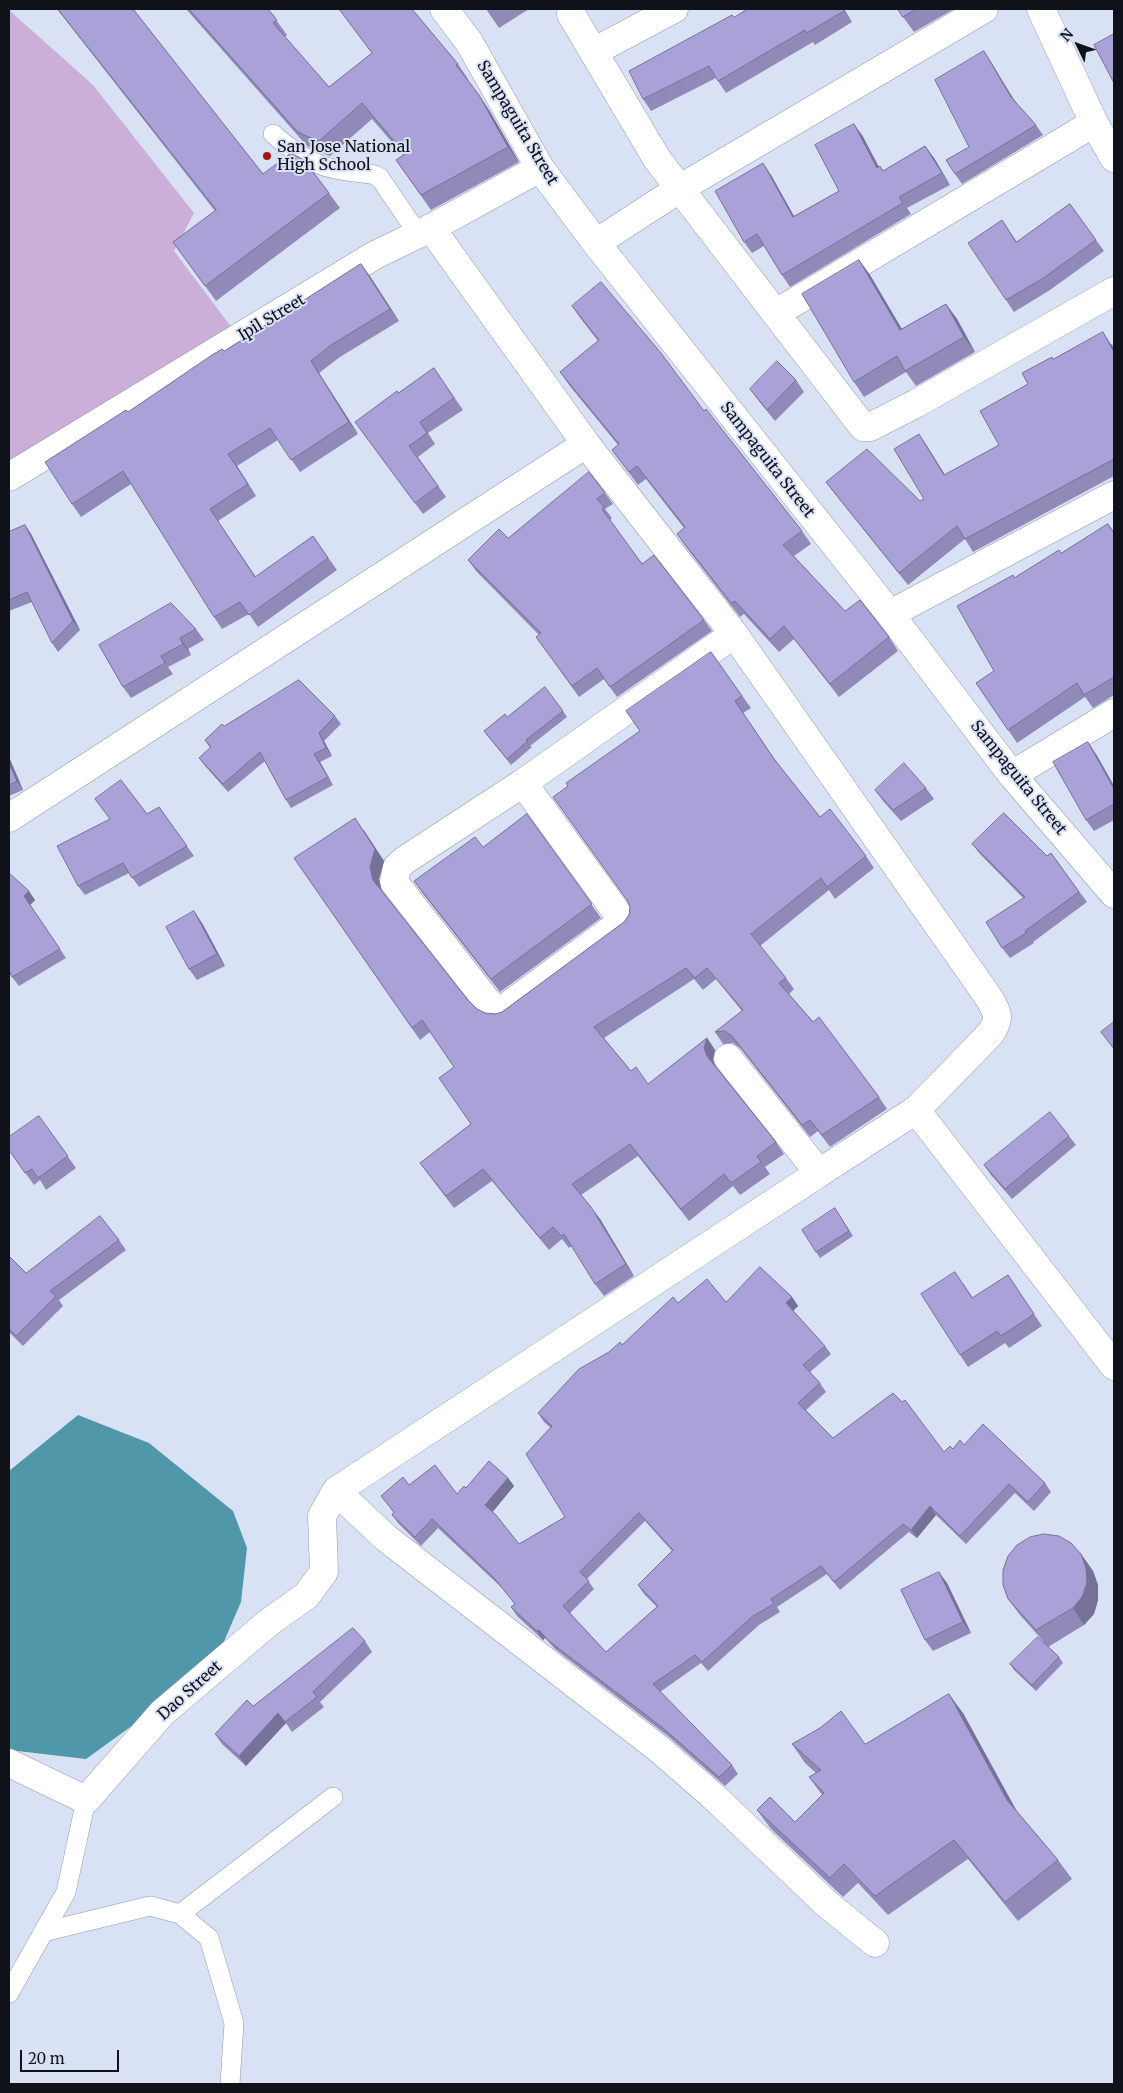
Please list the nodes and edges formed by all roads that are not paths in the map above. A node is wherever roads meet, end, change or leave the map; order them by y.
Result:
1 (444, 9) edge
2 (674, 9) edge
3 (984, 9) edge
4 (1041, 9) edge
5 (572, 14) dead end
6 (593, 52) junction
7 (1094, 123) junction
8 (273, 134) dead end
9 (1114, 158) edge
10 (540, 168) junction
11 (679, 188) junction
12 (424, 231) junction
13 (596, 243) junction
14 (1114, 291) edge
15 (776, 313) junction
16 (586, 444) junction
17 (9, 477) edge
18 (1114, 495) edge
19 (890, 614) junction
20 (734, 634) junction
21 (1114, 713) edge
22 (1012, 775) junction
23 (523, 783) junction
24 (9, 818) edge
25 (1114, 894) edge
26 (728, 1058) dead end
27 (916, 1110) junction
28 (819, 1174) junction
29 (1114, 1366) edge
30 (336, 1491) junction
31 (9, 1764) edge
32 (333, 1798) dead end
33 (86, 1800) junction
34 (180, 1914) junction
35 (43, 1932) junction
36 (875, 1943) dead end
37 (9, 1993) edge
38 (230, 2084) edge

1 - 10 street, Sampaguita Street
2 - 6 street
3 - 11 street
4 - 7 street
5 - 6 street
6 - 11 street
7 - 9 street
7 - 15 street
8 - 12 lane
10 - 12 street, Ipil Street
10 - 13 street, Sampaguita Street
11 - 13 street
11 - 15 street
12 - 16 street
12 - 17 street, Ipil Street
13 - 19 street, Sampaguita Street
14 - 15 street
16 - 20 street
16 - 24 street
18 - 19 street
19 - 22 street, Sampaguita Street
20 - 23 street
20 - 27 street
21 - 22 street
22 - 25 street, Sampaguita Street
23 - 23 street
26 - 28 street
27 - 28 street
27 - 29 street
28 - 30 street
30 - 33 street, Dao Street
30 - 36 street
31 - 33 street
32 - 34 lane
33 - 35 lane
34 - 35 lane
34 - 38 lane
35 - 37 lane

